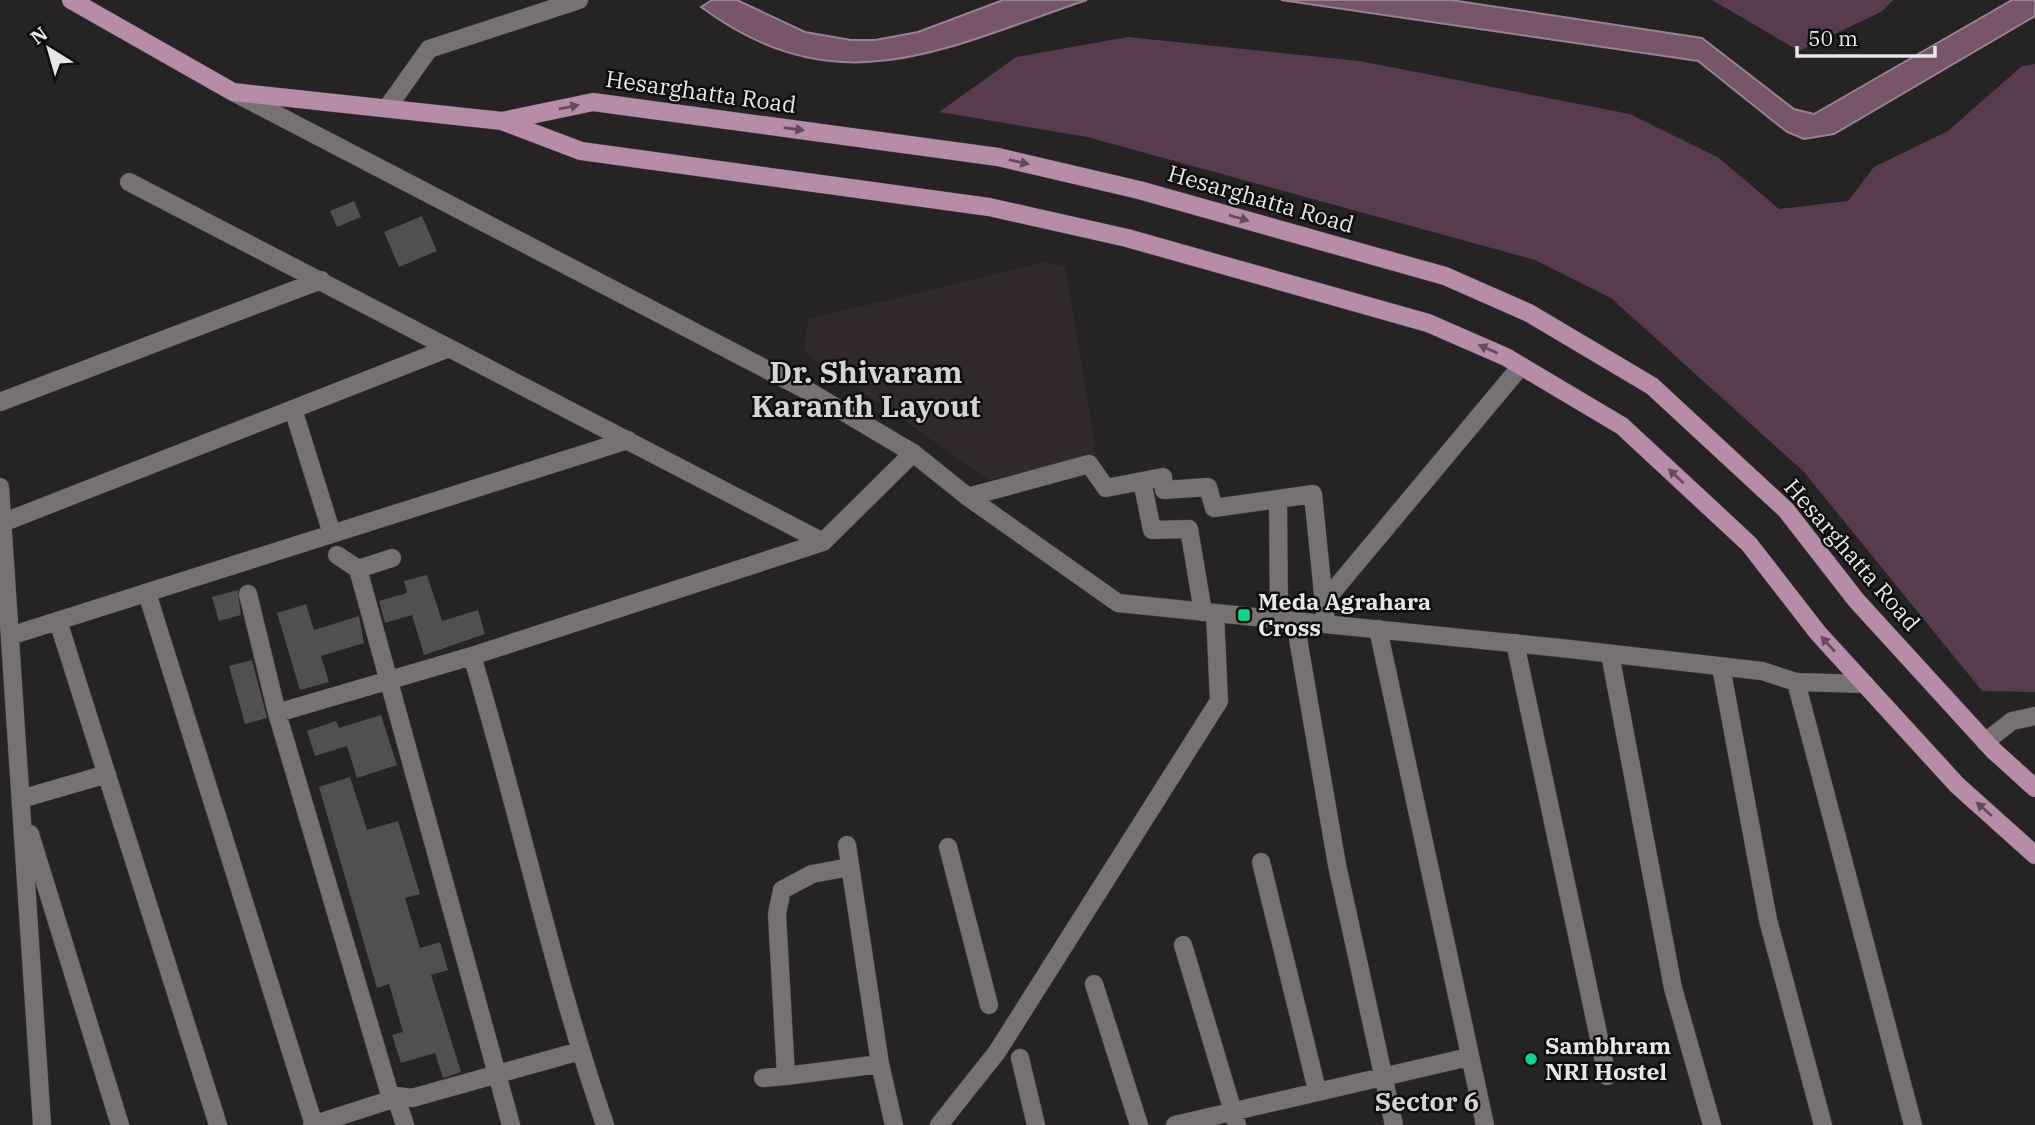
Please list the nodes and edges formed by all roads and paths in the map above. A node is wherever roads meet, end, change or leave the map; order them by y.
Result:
1 (71, 0) edge
2 (579, 0) edge
3 (233, 92) junction
4 (387, 108) junction
5 (502, 121) junction
6 (129, 182) dead end
7 (321, 280) junction
8 (449, 348) junction
9 (1521, 366) junction
10 (0, 402) edge
11 (293, 409) junction
12 (628, 440) junction
13 (913, 453) junction
14 (1142, 481) junction
15 (0, 486) edge
16 (968, 497) junction
17 (1278, 499) junction
18 (2, 523) junction
19 (332, 534) junction
20 (824, 542) junction
21 (337, 555) dead end
22 (392, 558) dead end
23 (358, 569) junction
24 (147, 593) junction
25 (248, 594) dead end
26 (1324, 602) junction
27 (1209, 612) junction
28 (1279, 619) junction
29 (58, 621) junction
30 (1300, 621) junction
31 (1326, 624) junction
32 (1378, 629) junction
33 (10, 636) junction
34 (1515, 643) junction
35 (1610, 653) junction
36 (472, 656) junction
37 (1721, 667) junction
38 (390, 681) junction
39 (1796, 682) junction
40 (1865, 684) junction
41 (277, 713) junction
42 (2035, 716) edge
43 (1985, 742) junction
44 (107, 774) junction
45 (2035, 788) edge
46 (21, 803) junction
47 (847, 845) dead end
48 (948, 847) dead end
49 (2035, 855) edge
50 (1261, 862) dead end
51 (850, 867) junction
52 (1183, 945) dead end
53 (1094, 984) dead end
54 (989, 1005) dead end
55 (579, 1051) junction
56 (1469, 1057) junction
57 (1020, 1058) dead end
58 (880, 1064) junction
59 (495, 1076) junction
60 (786, 1076) junction
61 (1607, 1076) dead end
62 (763, 1078) dead end
63 (1384, 1079) junction
64 (1317, 1090) junction
65 (396, 1098) junction
66 (1235, 1118) edge
67 (42, 1125) edge
68 (120, 1125) edge
69 (218, 1125) edge
70 (313, 1125) edge
71 (405, 1125) edge
72 (511, 1125) edge
73 (605, 1125) edge
74 (894, 1125) edge
75 (939, 1125) edge
76 (1036, 1125) edge
77 (1139, 1125) edge
78 (1175, 1125) edge
79 (1394, 1125) edge
80 (1485, 1125) edge
81 (1712, 1125) edge
82 (1823, 1125) edge
83 (1913, 1125) edge

1 - 3 main road
2 - 4 street
3 - 4 main road
3 - 13 street
4 - 5 main road
9 -> 5 main road
5 -> 43 main road, Hesarghatta Road
6 - 7 street
7 - 8 street
7 - 10 street
8 - 11 street
8 - 12 street
9 - 26 street
40 -> 9 main road
11 - 18 street
11 - 19 street
12 - 19 street
12 - 20 street
13 - 16 street
13 - 20 street
14 - 16 street
14 - 17 street
14 - 27 street
15 - 18 street
16 - 27 street
17 - 26 street
17 - 28 street
18 - 33 street
19 - 24 street
20 - 36 street
21 - 23 street
22 - 23 street
23 - 38 street
24 - 29 street
24 - 70 street
25 - 41 street
26 - 31 street
27 - 28 street
27 - 75 street
28 - 30 street
29 - 33 street
29 - 44 street
30 - 31 street
30 - 63 street
31 - 32 street
32 - 34 street
32 - 56 street
33 - 46 street
34 - 35 street
34 - 61 street
35 - 37 street
35 - 81 street
36 - 38 street
36 - 55 street
37 - 39 street
37 - 82 street
38 - 41 street
38 - 59 street
39 - 40 street
39 - 83 street
49 -> 40 main road
41 - 65 street
42 - 43 street
43 - 45 main road, Hesarghatta Road
44 - 46 street
44 - 69 street
46 - 67 street
46 - 68 street
47 - 51 street
48 - 54 street
50 - 64 street
51 - 58 street
51 - 60 street
52 - 66 street
53 - 77 street
55 - 59 street
55 - 73 street
56 - 63 street
56 - 80 street
57 - 76 street
58 - 60 street
58 - 74 street
59 - 65 street
59 - 72 street
60 - 62 street
63 - 64 street
63 - 79 street
64 - 66 street
65 - 70 street
65 - 71 street
66 - 78 street

